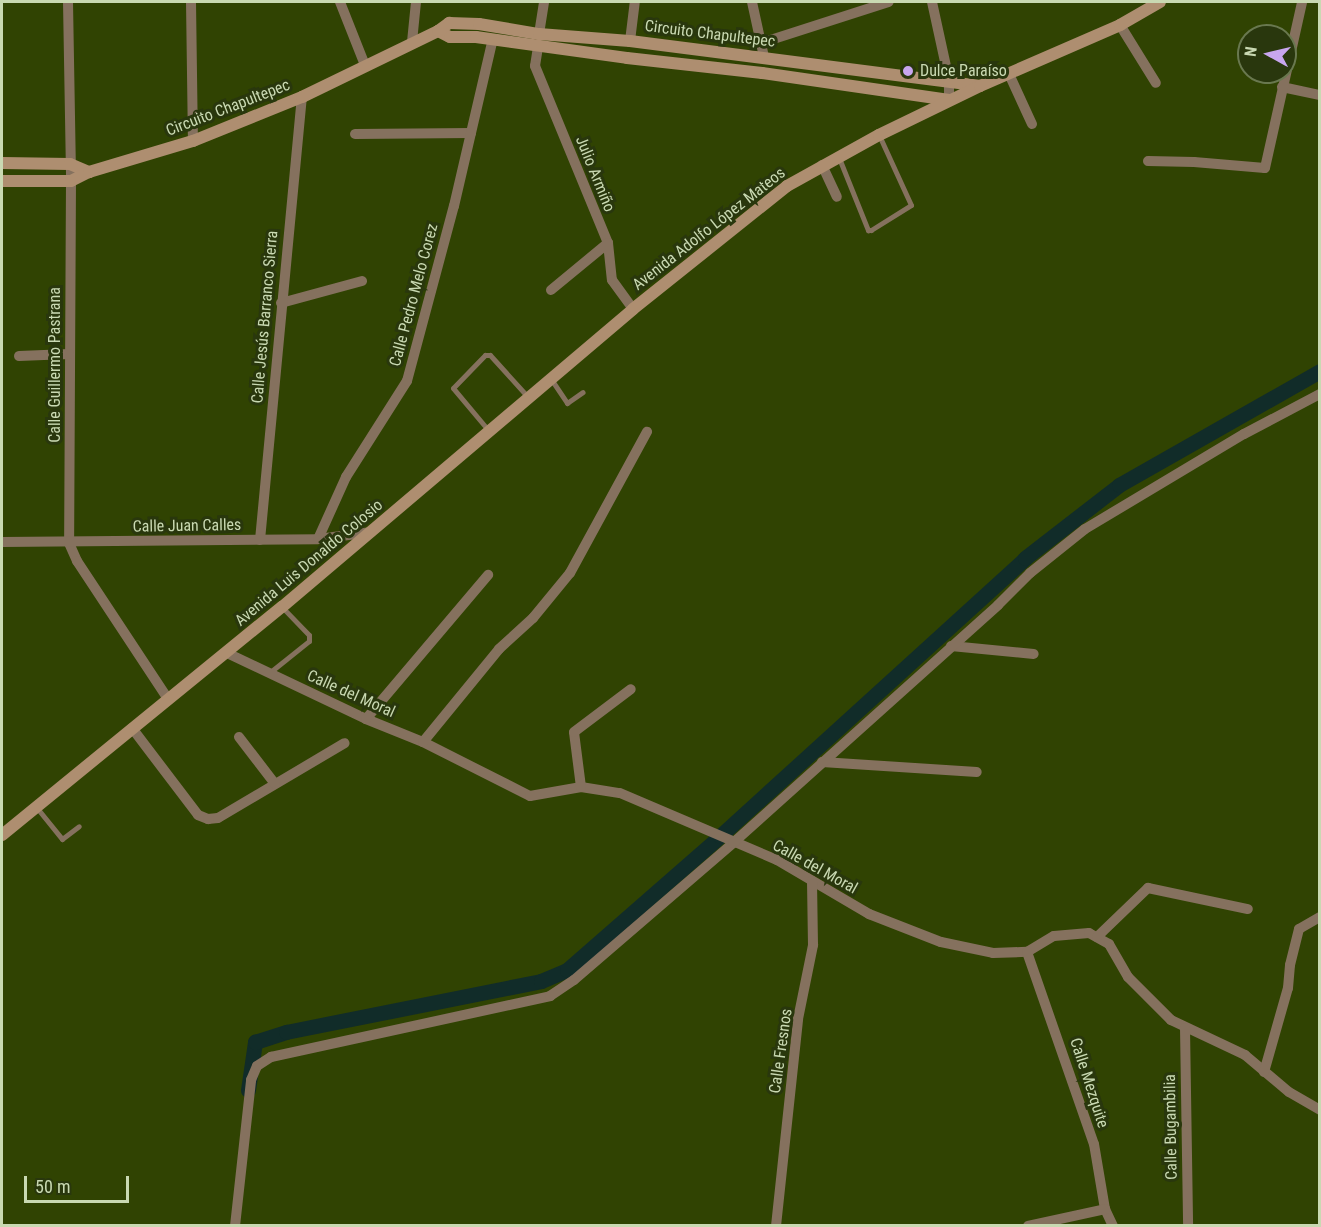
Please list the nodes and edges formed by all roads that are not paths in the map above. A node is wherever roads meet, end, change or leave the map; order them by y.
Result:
1 (68, 2) edge
2 (191, 2) edge
3 (340, 2) edge
4 (416, 2) edge
5 (544, 2) edge
6 (635, 2) edge
7 (752, 2) edge
8 (889, 2) edge
9 (932, 2) edge
10 (1160, 2) edge
11 (1302, 2) edge
12 (1120, 25) junction
13 (438, 31) junction
14 (493, 39) junction
15 (538, 40) junction
16 (630, 40) junction
17 (412, 42) junction
18 (761, 43) junction
19 (764, 57) junction
20 (365, 65) junction
21 (1009, 74) junction
22 (949, 80) junction
23 (1156, 83) dead end
24 (980, 86) junction
25 (1282, 87) junction
26 (1320, 95) edge
27 (302, 97) junction
28 (949, 100) junction
29 (1032, 124) dead end
30 (471, 133) junction
31 (355, 134) dead end
32 (879, 135) junction
33 (193, 141) junction
34 (838, 157) junction
35 (1148, 161) dead end
36 (2, 163) edge
37 (70, 164) junction
38 (822, 165) junction
39 (89, 172) junction
40 (2, 181) edge
41 (70, 181) junction
42 (837, 197) dead end
43 (608, 243) junction
44 (362, 281) dead end
45 (551, 290) dead end
46 (281, 303) junction
47 (633, 309) junction
48 (69, 354) junction
49 (19, 356) dead end
50 (551, 380) junction
51 (583, 392) dead end
52 (1320, 394) edge
53 (529, 398) junction
54 (647, 432) dead end
55 (490, 433) junction
56 (372, 532) junction
57 (318, 539) junction
58 (260, 540) junction
59 (2, 542) edge
60 (69, 543) junction
61 (488, 575) dead end
62 (282, 607) junction
63 (951, 646) junction
64 (226, 653) junction
65 (1034, 654) dead end
66 (269, 673) junction
67 (631, 689) dead end
68 (168, 699) junction
69 (371, 720) junction
70 (132, 728) junction
71 (239, 737) dead end
72 (418, 740) junction
73 (345, 743) dead end
74 (822, 762) junction
75 (977, 772) dead end
76 (275, 784) junction
77 (581, 787) junction
78 (36, 806) junction
79 (79, 826) dead end
80 (2, 835) edge
81 (730, 842) junction
82 (812, 880) junction
83 (1248, 909) dead end
84 (1320, 917) edge
85 (1097, 937) junction
86 (1027, 952) junction
87 (1185, 1028) junction
88 (1264, 1072) junction
89 (1320, 1110) edge
90 (1105, 1209) junction
91 (235, 1226) edge
92 (776, 1226) edge
93 (1028, 1226) edge
94 (1113, 1226) edge
95 (1188, 1226) edge

1 - 37 street, Calle Guillermo Pastrana
2 - 33 street
3 - 20 street
4 - 17 street
5 - 15 street, Julio Armiño
6 - 16 street
7 - 18 street
8 - 18 street
9 - 22 street
10 - 12 main road, Avenida Adolfo López Mateos
11 - 25 street
12 - 21 main road, Avenida Adolfo López Mateos
12 - 23 street
13 - 14 main road, Circuito Chapultepec
13 - 15 main road, Circuito Chapultepec
13 - 17 main road, Circuito Chapultepec
14 - 15 main road, Circuito Chapultepec
14 - 30 street, Calle Pedro Melo Corez
15 - 16 main road, Circuito Chapultepec
15 - 28 main road, Circuito Chapultepec
15 - 43 street, Julio Armiño
16 - 19 main road, Circuito Chapultepec
17 - 20 main road, Circuito Chapultepec
18 - 19 street
19 - 22 main road, Circuito Chapultepec
20 - 27 main road, Circuito Chapultepec
21 - 24 main road, Avenida Adolfo López Mateos
21 - 29 street
22 - 24 main road, Circuito Chapultepec
22 - 28 street
24 - 28 main road, Avenida Adolfo López Mateos
25 - 26 street
25 - 35 street
27 - 33 main road, Circuito Chapultepec
27 - 46 street, Calle Jesús Barranco Sierra
28 - 32 main road, Avenida Adolfo López Mateos
30 - 31 street
30 - 57 street, Calle Pedro Melo Corez
32 - 34 main road, Avenida Adolfo López Mateos
32 - 34 lane
33 - 39 main road, Circuito Chapultepec
34 - 38 main road, Avenida Adolfo López Mateos
36 - 37 main road
37 - 39 main road
37 - 41 street, Calle Guillermo Pastrana
38 - 42 street
38 - 47 main road, Avenida Adolfo López Mateos
39 - 41 main road, Circuito Chapultepec
40 - 41 main road, Circuito Chapultepec
41 - 48 street, Calle Guillermo Pastrana
43 - 45 street
43 - 47 street, Julio Armiño
44 - 46 street
46 - 58 street, Calle Jesús Barranco Sierra
47 - 50 main road, Avenida Luis Donaldo Colosio
48 - 49 street
48 - 60 street, Calle Guillermo Pastrana
50 - 51 lane
50 - 53 main road, Avenida Luis Donaldo Colosio
52 - 63 street
53 - 55 main road, Avenida Luis Donaldo Colosio
53 - 55 lane
54 - 72 street
55 - 56 main road, Avenida Luis Donaldo Colosio
56 - 57 street, Calle Juan Calles
56 - 62 main road, Avenida Luis Donaldo Colosio
57 - 58 street, Calle Juan Calles
58 - 60 street, Calle Juan Calles
59 - 60 street, Calle Juan Calles
60 - 68 street, Calle Guillermo Pastrana
61 - 69 street
62 - 64 main road, Avenida Luis Donaldo Colosio
62 - 66 lane
63 - 65 street
63 - 74 street
64 - 66 street, Calle del Moral
64 - 68 main road, Avenida Luis Donaldo Colosio
66 - 69 street, Calle del Moral
67 - 77 street
68 - 70 main road, Avenida Luis Donaldo Colosio
69 - 72 street, Calle del Moral
70 - 76 street
70 - 78 main road, Avenida Luis Donaldo Colosio
71 - 76 street
72 - 77 street, Calle del Moral
73 - 76 street
74 - 75 street
74 - 81 street
77 - 81 street, Calle del Moral
78 - 79 lane
78 - 80 main road, Avenida Luis Donaldo Colosio
81 - 82 street, Calle del Moral
81 - 91 street
82 - 86 street, Calle del Moral
82 - 92 street, Calle Fresnos
83 - 85 street
84 - 88 street
85 - 86 street, Calle del Moral
85 - 87 street
86 - 90 street, Calle Mezquite
87 - 88 street
87 - 95 street, Calle Bugambilia
88 - 89 street
90 - 93 street
90 - 94 street, Calle Mezquite

